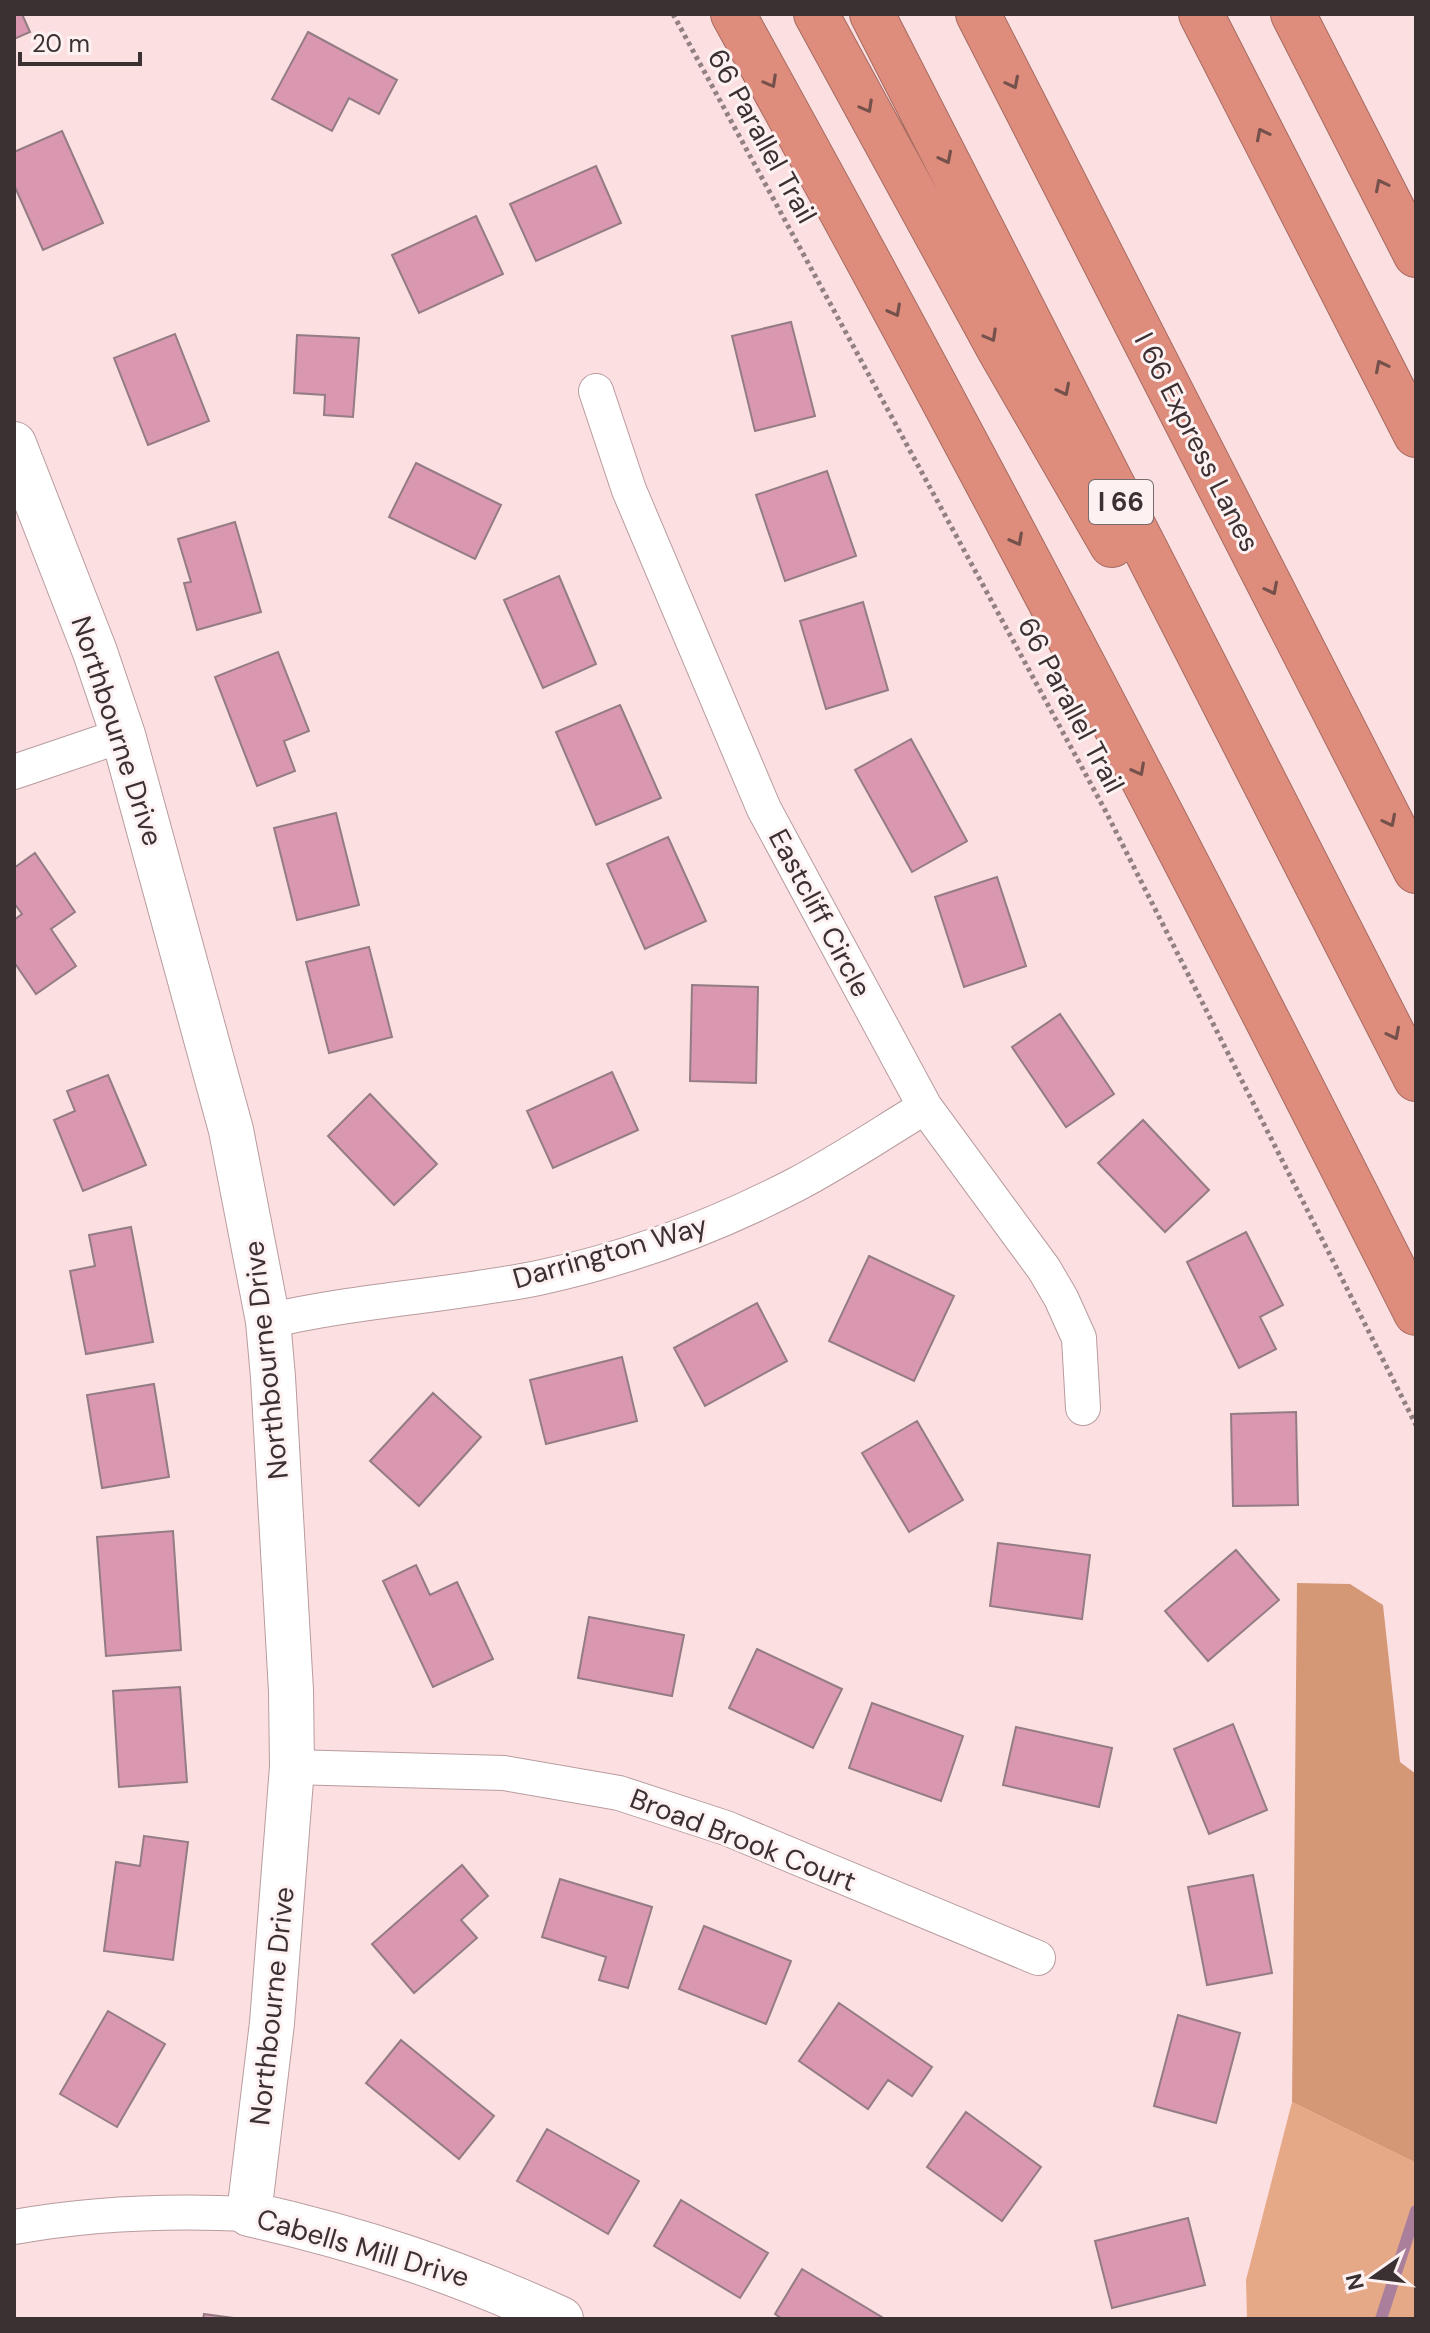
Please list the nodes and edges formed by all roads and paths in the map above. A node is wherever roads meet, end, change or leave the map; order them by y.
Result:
1 (673, 14) edge
2 (733, 14) edge
3 (816, 14) edge
4 (872, 14) edge
5 (978, 14) edge
6 (1201, 14) edge
7 (1293, 14) edge
8 (1416, 255) edge
9 (596, 391) dead end
10 (1416, 435) edge
11 (14, 444) edge
12 (123, 735) junction
13 (14, 772) edge
14 (1416, 871) edge
15 (1371, 990) junction
16 (1416, 1079) edge
17 (925, 1107) junction
18 (1416, 1313) edge
19 (268, 1321) junction
20 (1083, 1408) dead end
21 (1416, 1425) edge
22 (292, 1767) junction
23 (1038, 1958) dead end
24 (249, 2214) junction
25 (14, 2227) edge
26 (561, 2319) edge

1 - 21 path, 66 Parallel Trail
2 -> 18 highway
3 -> 15 highway
4 -> 15 highway, I 66
5 -> 14 highway, I 66 Express Lanes
10 -> 6 highway
8 -> 7 highway
9 - 17 street, Eastcliff Circle
11 - 12 street, Northbourne Drive
12 - 13 street
12 - 19 street, Northbourne Drive
15 -> 16 highway, I 66
17 - 19 street, Darrington Way
17 - 20 street, Eastcliff Circle
19 - 22 street, Northbourne Drive
22 - 23 street, Broad Brook Court
22 - 24 street, Northbourne Drive
24 - 25 street, Cabells Mill Drive
24 - 26 street, Cabells Mill Drive

